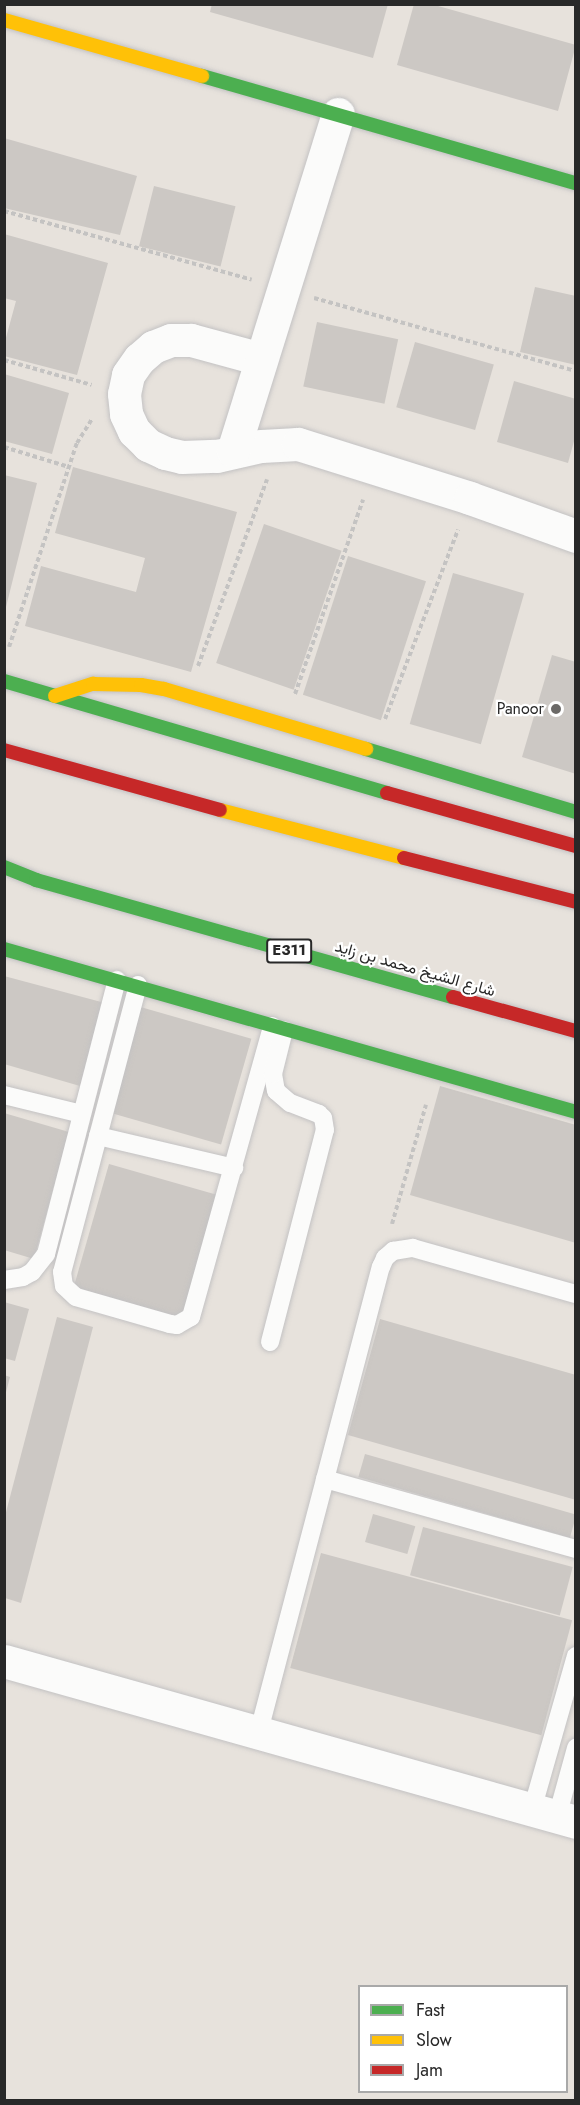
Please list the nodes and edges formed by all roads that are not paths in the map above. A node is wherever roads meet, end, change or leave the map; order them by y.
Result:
1 (4, 20) edge
2 (338, 114) junction
3 (576, 183) edge
4 (261, 359) junction
5 (233, 451) junction
6 (576, 536) edge
7 (4, 681) edge
8 (55, 696) junction
9 (4, 750) edge
10 (566, 803) edge
11 (576, 846) edge
12 (4, 867) edge
13 (4, 875) edge
14 (36, 880) junction
15 (576, 902) edge
16 (4, 949) edge
17 (117, 980) junction
18 (138, 986) junction
19 (278, 1028) junction
20 (576, 1031) edge
21 (4, 1095) edge
22 (576, 1112) edge
23 (82, 1114) junction
24 (98, 1136) junction
25 (234, 1168) junction
26 (4, 1280) edge
27 (576, 1294) edge
28 (270, 1342) dead end
29 (325, 1479) junction
30 (576, 1550) edge
31 (576, 1656) edge
32 (4, 1661) edge
33 (259, 1731) junction
34 (576, 1748) edge
35 (555, 1816) edge

1 - 2 main road
2 - 3 main road
2 - 4 street
4 - 5 street
4 - 5 street
5 - 6 street
7 - 8 main road
8 - 10 main road
8 - 11 main road
9 - 15 main road
12 - 14 main road, شارع الشيخ محمد بن زايد / E311
13 - 14 main road
14 - 20 main road, شارع الشيخ محمد بن زايد / E311
16 - 17 main road
17 - 18 main road
17 - 23 lane
18 - 19 main road
18 - 24 lane
19 - 22 main road
19 - 25 lane
19 - 28 lane
21 - 23 lane
23 - 26 lane
24 - 25 lane
24 - 25 lane
27 - 29 lane
29 - 30 lane
29 - 33 lane
31 - 35 lane
32 - 33 street
33 - 35 street
34 - 35 lane

